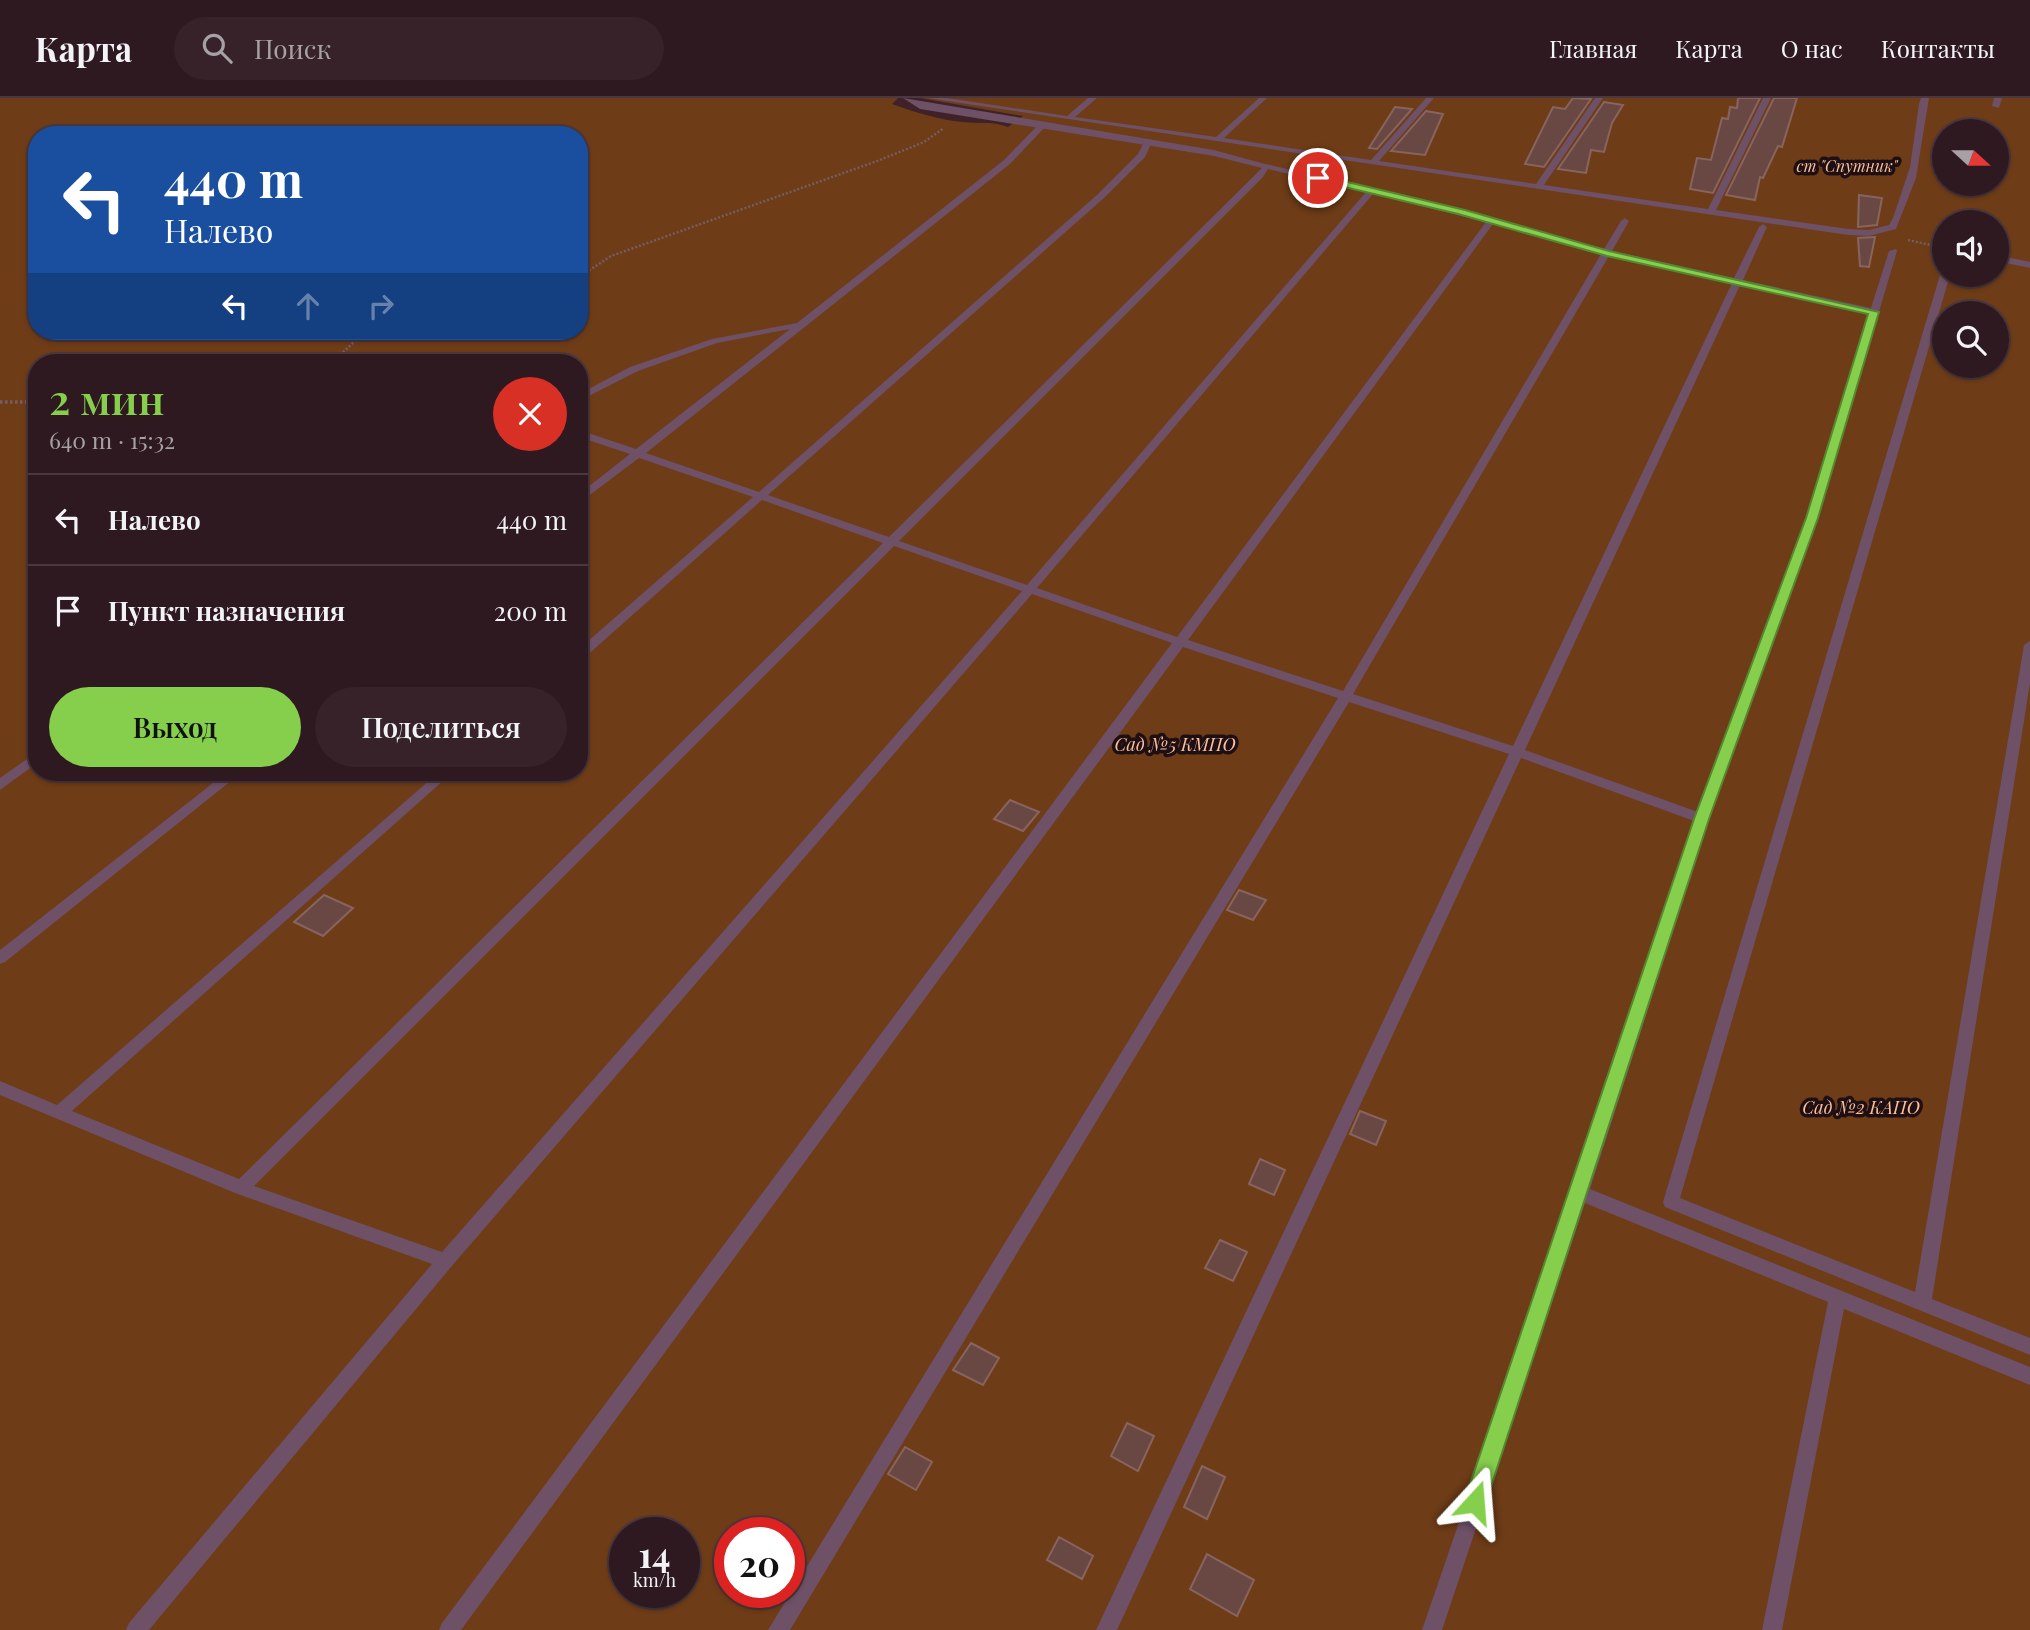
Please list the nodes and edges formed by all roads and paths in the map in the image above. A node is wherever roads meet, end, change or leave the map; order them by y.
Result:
1 (908, 98) edge
2 (931, 98) edge
3 (1093, 98) edge
4 (1263, 98) edge
5 (1430, 98) edge
6 (1599, 98) edge
7 (1767, 98) edge
8 (1925, 98) edge
9 (965, 113) junction
10 (1069, 117) junction
11 (1042, 126) junction
12 (1220, 138) junction
13 (1148, 142) junction
14 (1373, 163) junction
15 (1266, 166) junction
16 (1538, 187) junction
17 (1371, 191) junction
18 (1710, 213) junction
19 (1625, 221) dead end
20 (1490, 222) junction
21 (1763, 227) dead end
22 (1885, 230) junction
23 (1932, 245) edge
24 (1893, 251) dead end
25 (1607, 253) junction
26 (2009, 261) edge
27 (2030, 265) edge
28 (588, 271) edge
29 (1737, 283) junction
30 (1941, 287) edge
31 (1874, 312) junction
32 (799, 324) junction
33 (356, 340) edge
34 (342, 354) edge
35 (588, 393) edge
36 (0, 402) edge
37 (28, 402) edge
38 (588, 436) edge
39 (639, 452) junction
40 (588, 492) edge
41 (762, 495) junction
42 (893, 540) junction
43 (1030, 589) junction
44 (1180, 642) junction
45 (2030, 645) edge
46 (588, 648) edge
47 (1346, 696) junction
48 (1517, 752) junction
49 (28, 762) edge
50 (224, 781) edge
51 (437, 781) edge
52 (0, 785) edge
53 (1702, 819) junction
54 (0, 958) edge
55 (0, 1088) edge
56 (61, 1111) junction
57 (241, 1188) junction
58 (1580, 1193) junction
59 (445, 1261) junction
60 (1837, 1299) junction
61 (1922, 1305) junction
62 (2030, 1347) edge
63 (2030, 1376) edge
64 (136, 1630) edge
65 (449, 1630) edge
66 (778, 1630) edge
67 (1106, 1630) edge
68 (1432, 1630) edge
69 (1772, 1630) edge

1 - 9 street
2 - 10 lane
3 - 10 lane
4 - 12 lane
5 - 14 lane
6 - 16 lane
7 - 18 lane
8 - 22 lane
9 - 11 street
9 - 28 path
10 - 12 lane
11 - 13 street
11 - 32 lane
12 - 14 lane
13 - 15 street
13 - 41 lane
14 - 16 lane
15 - 17 lane
15 - 42 lane
16 - 18 lane
17 - 20 lane
17 - 43 lane
18 - 22 lane
19 - 25 lane
20 - 25 lane
20 - 44 lane
21 - 29 lane
22 - 23 path
24 - 31 lane
25 - 29 lane
25 - 47 lane
26 - 27 lane
29 - 31 lane
29 - 48 lane
30 - 61 lane
31 - 53 lane
32 - 35 lane
32 - 39 lane
33 - 34 path
36 - 37 path
38 - 39 lane
39 - 40 lane
39 - 41 lane
41 - 42 lane
41 - 46 lane
42 - 43 lane
42 - 57 lane
43 - 44 lane
43 - 59 lane
44 - 47 lane
44 - 65 lane
45 - 61 lane
47 - 48 lane
47 - 66 lane
48 - 53 lane
48 - 67 lane
49 - 52 lane
50 - 54 lane
51 - 56 lane
53 - 58 lane
55 - 56 lane
56 - 57 lane
57 - 59 lane
58 - 60 lane
58 - 68 lane
59 - 64 lane
60 - 63 lane
60 - 69 lane
61 - 62 lane

